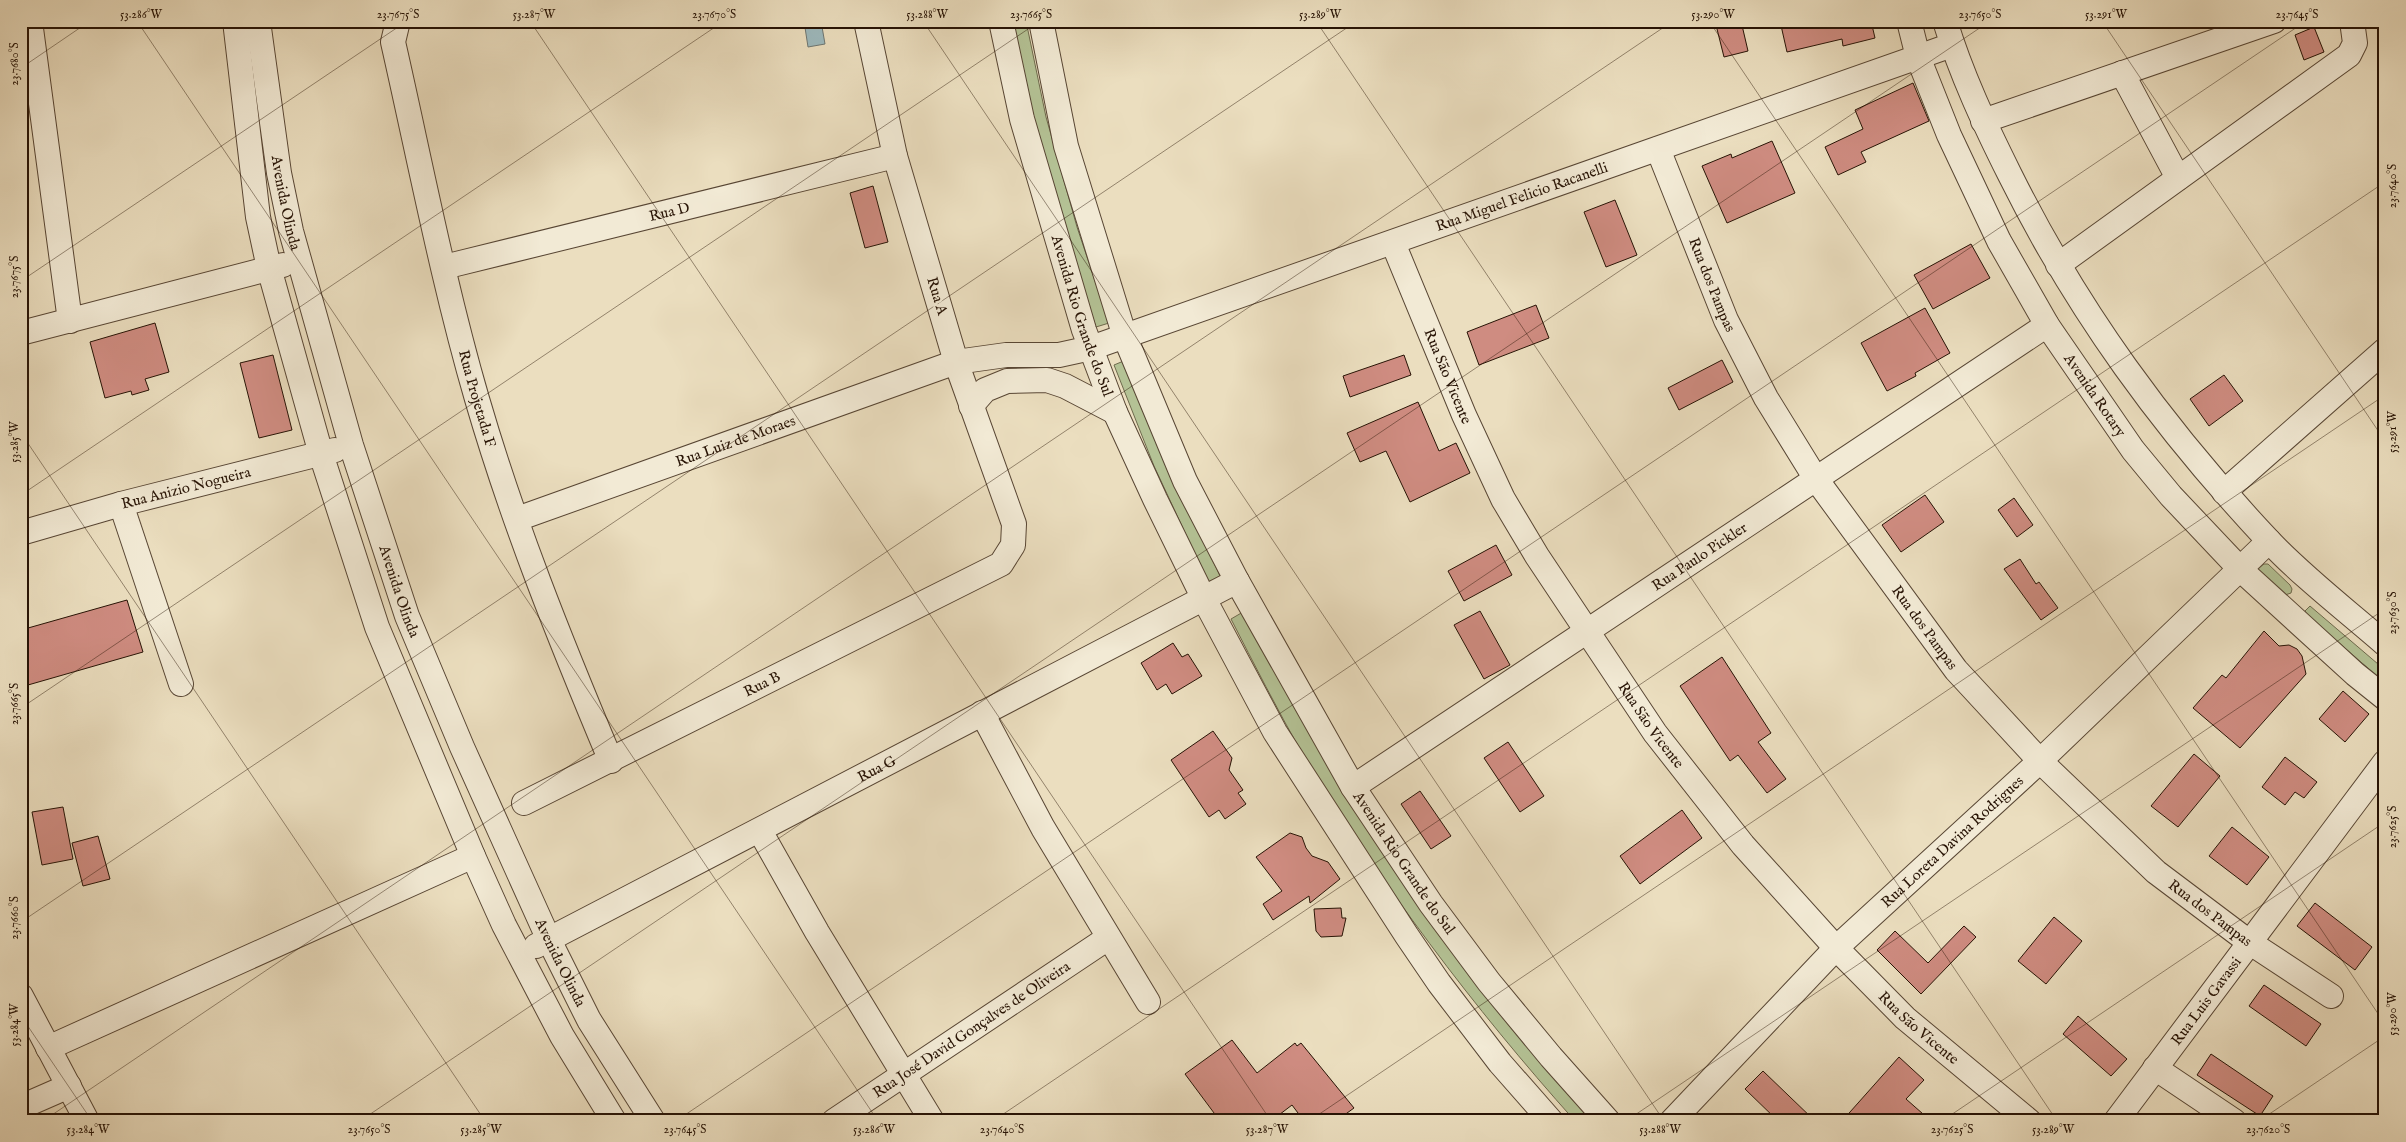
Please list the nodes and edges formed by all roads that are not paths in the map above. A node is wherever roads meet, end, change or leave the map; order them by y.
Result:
1 (30, 21) edge
2 (234, 21) edge
3 (258, 21) edge
4 (398, 21) edge
5 (866, 21) edge
6 (1002, 21) edge
7 (1041, 21) edge
8 (1909, 21) edge
9 (1945, 21) edge
10 (2274, 21) edge
11 (2352, 21) edge
12 (1952, 45) junction
13 (1918, 57) junction
14 (2122, 73) junction
15 (1983, 120) junction
16 (1658, 149) junction
17 (895, 156) junction
18 (2178, 178) junction
19 (1393, 242) junction
20 (299, 262) junction
21 (2058, 265) junction
22 (444, 267) junction
23 (269, 268) junction
24 (70, 320) junction
25 (2047, 325) junction
26 (21, 333) edge
27 (1125, 337) junction
28 (1091, 348) junction
29 (2385, 350) edge
30 (1059, 355) junction
31 (956, 362) junction
32 (1065, 386) junction
33 (971, 406) junction
34 (1115, 412) junction
35 (351, 445) junction
36 (322, 454) junction
37 (1816, 479) junction
38 (2224, 492) junction
39 (121, 504) junction
40 (517, 519) junction
41 (21, 532) edge
42 (2269, 542) junction
43 (1001, 564) joint
44 (2241, 570) junction
45 (1236, 580) junction
46 (2314, 584) junction
47 (1203, 598) junction
48 (2289, 613) junction
49 (1587, 633) junction
50 (2385, 644) edge
51 (181, 684) dead end
52 (2385, 698) edge
53 (982, 713) junction
54 (462, 747) junction
55 (611, 761) junction
56 (2040, 761) junction
57 (434, 762) junction
58 (2385, 762) edge
59 (1353, 787) junction
60 (524, 803) dead end
61 (760, 831) junction
62 (473, 856) junction
63 (1108, 938) junction
64 (549, 940) junction
65 (2249, 942) junction
66 (1836, 948) junction
67 (519, 954) junction
68 (21, 996) edge
69 (2331, 996) dead end
70 (1148, 1002) dead end
71 (48, 1048) junction
72 (2155, 1068) junction
73 (902, 1074) junction
74 (69, 1086) junction
75 (21, 1107) edge
76 (87, 1121) edge
77 (614, 1121) edge
78 (653, 1121) edge
79 (834, 1121) edge
80 (932, 1121) edge
81 (1550, 1121) edge
82 (1608, 1121) edge
83 (1672, 1121) edge
84 (2029, 1121) edge
85 (2116, 1121) edge
86 (2234, 1121) edge

1 - 24 street
2 - 23 street, Avenida Olinda
3 - 20 street, Avenida Olinda
4 - 22 street, Rua Projetada F
5 - 17 street, Rua A
6 - 28 street, Avenida Rio Grande do Sul
7 - 27 street, Avenida Rio Grande do Sul
8 - 13 street, Avenida Rotary
9 - 12 street
10 - 14 street
11 - 18 street
12 - 13 street, Rua Miguel Felicio Racanelli
12 - 15 street
13 - 16 street, Rua Miguel Felicio Racanelli
13 - 25 street, Avenida Rotary
14 - 15 street
14 - 18 street
15 - 21 street
16 - 19 street, Rua Miguel Felicio Racanelli
16 - 37 street, Rua dos Pampas
17 - 22 street, Rua D
17 - 31 street, Rua A
18 - 21 street
19 - 27 street, Rua Miguel Felicio Racanelli
19 - 49 street, Rua São Vicente
20 - 23 street
20 - 35 street, Avenida Olinda
21 - 38 street
22 - 40 street, Rua Projetada F
23 - 24 street
23 - 36 street, Avenida Olinda
24 - 26 street
25 - 37 street, Rua Paulo Pickler
25 - 44 street, Avenida Rotary
27 - 28 street, Rua Miguel Felicio Racanelli
27 - 45 street, Avenida Rio Grande do Sul
28 - 30 street, Rua Miguel Felicio Racanelli
28 - 34 street, Avenida Rio Grande do Sul
29 - 38 street
30 - 31 street, Rua Luiz de Moraes
30 - 32 street
31 - 33 street, Rua A
31 - 40 street, Rua Luiz de Moraes
32 - 33 street
32 - 34 street
33 - 43 street, Rua A
34 - 47 street, Avenida Rio Grande do Sul
35 - 36 street, Rua Anizio Nogueira
35 - 54 street, Avenida Olinda
36 - 39 street, Rua Anizio Nogueira
36 - 57 street, Avenida Olinda
37 - 49 street, Rua Paulo Pickler
37 - 56 street, Rua dos Pampas
38 - 42 street
39 - 41 street, Rua Anizio Nogueira
39 - 51 street
40 - 55 street, Rua Projetada F
42 - 44 street, Rua Loreta Davina Rodrigues
42 - 46 street
43 - 55 street, Rua B
44 - 48 street, Avenida Rotary
44 - 56 street, Rua Loreta Davina Rodrigues
45 - 47 street
45 - 59 street, Avenida Rio Grande do Sul
46 - 48 street
46 - 50 street
47 - 53 street, Rua G
47 - 81 street, Avenida Rio Grande do Sul
48 - 52 street, Avenida Rotary
49 - 59 street, Rua Paulo Pickler
49 - 66 street, Rua São Vicente
53 - 61 street, Rua G
53 - 63 street
54 - 57 street
54 - 64 street, Avenida Olinda
55 - 60 street, Rua B
56 - 65 street, Rua dos Pampas
56 - 66 street, Rua Loreta Davina Rodrigues
57 - 62 street, Avenida Olinda
58 - 65 street, Rua Luis Gavassi
59 - 82 street, Avenida Rio Grande do Sul
61 - 64 street, Rua G
61 - 73 street
62 - 67 street, Avenida Olinda
62 - 71 street
63 - 70 street
63 - 73 street, Rua José David Gonçalves de Oliveira
64 - 67 street, Rua G
64 - 78 street, Avenida Olinda
65 - 69 street, Rua dos Pampas
65 - 72 street, Rua Luis Gavassi
66 - 83 street, Rua Loreta Davina Rodrigues
66 - 84 street, Rua São Vicente
67 - 77 street, Avenida Olinda
68 - 71 street
71 - 74 street
72 - 85 street, Rua Luis Gavassi
72 - 86 street
73 - 79 street, Rua José David Gonçalves de Oliveira
73 - 80 street
74 - 75 street
74 - 76 street

